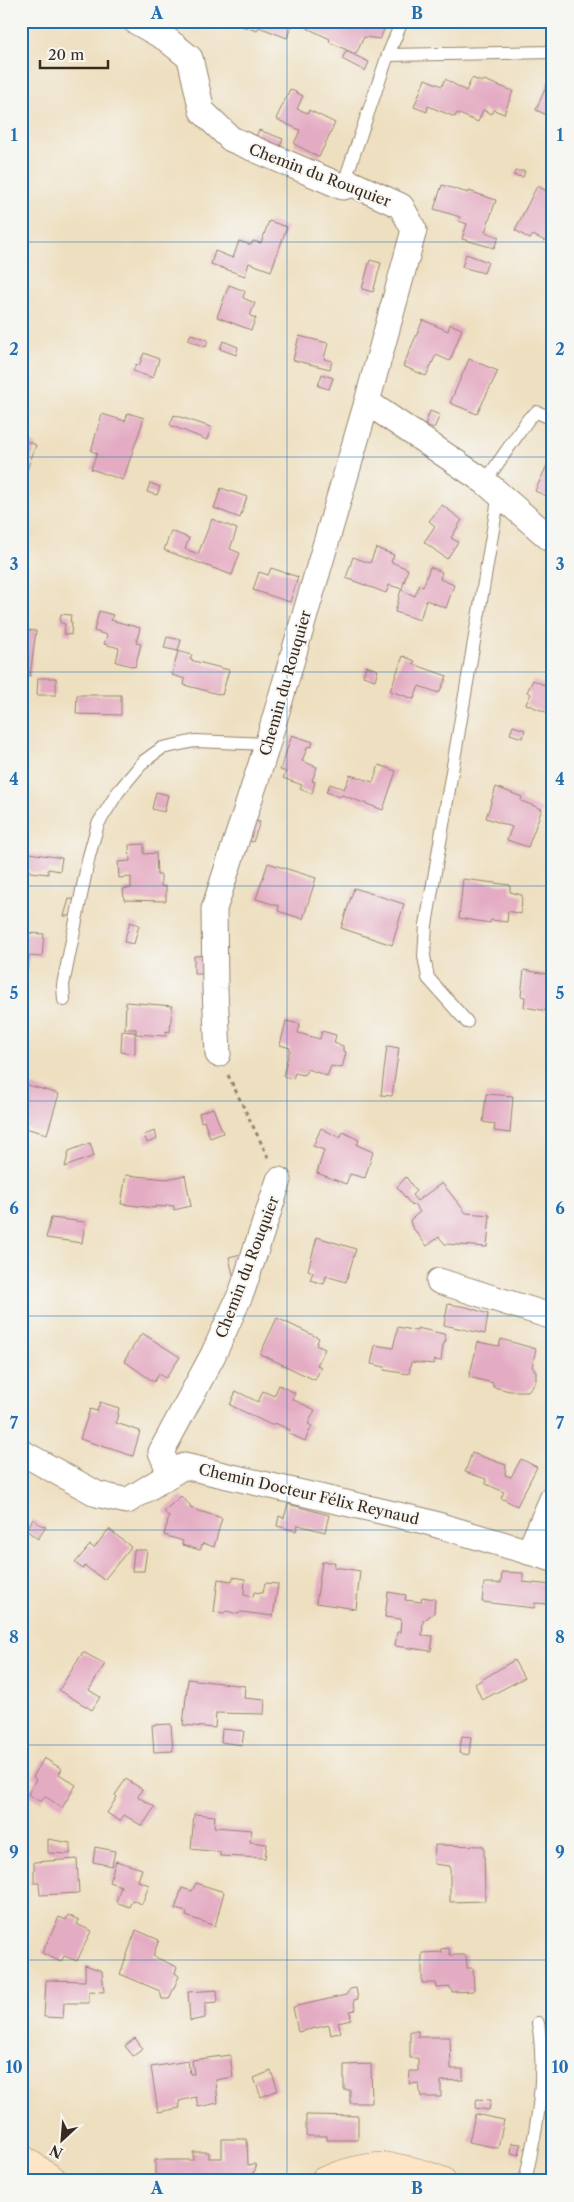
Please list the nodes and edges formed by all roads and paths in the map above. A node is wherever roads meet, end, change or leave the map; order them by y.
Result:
1 (136, 21) edge
2 (402, 21) edge
3 (553, 52) edge
4 (388, 55) junction
5 (347, 174) dead end
6 (368, 402) junction
7 (553, 420) edge
8 (492, 488) junction
9 (553, 541) edge
10 (268, 744) junction
11 (64, 1000) dead end
12 (467, 1022) dead end
13 (218, 1054) joint
14 (279, 1180) joint
15 (439, 1281) dead end
16 (553, 1317) edge
17 (21, 1452) edge
18 (170, 1473) junction
19 (553, 1497) edge
20 (529, 1552) junction
21 (553, 1559) edge
22 (538, 2023) dead end
23 (21, 2158) edge
24 (53, 2180) edge
25 (324, 2181) edge
26 (442, 2181) edge
27 (526, 2181) edge

1 - 6 street, Chemin du Rouquier
2 - 4 lane
3 - 4 lane
4 - 5 lane
6 - 8 street
6 - 10 street, Chemin du Rouquier
7 - 8 lane
8 - 9 street
8 - 12 lane
10 - 11 lane
10 - 13 street, Chemin du Rouquier
13 - 14 path, Chemin du Rouquier
14 - 18 street, Chemin du Rouquier
15 - 16 street
17 - 18 street, Chemin Docteur Félix Reynaud
18 - 20 street, Chemin Docteur Félix Reynaud
19 - 20 street
20 - 21 street, Chemin Docteur Félix Reynaud
22 - 27 lane
23 - 24 street
25 - 26 street

